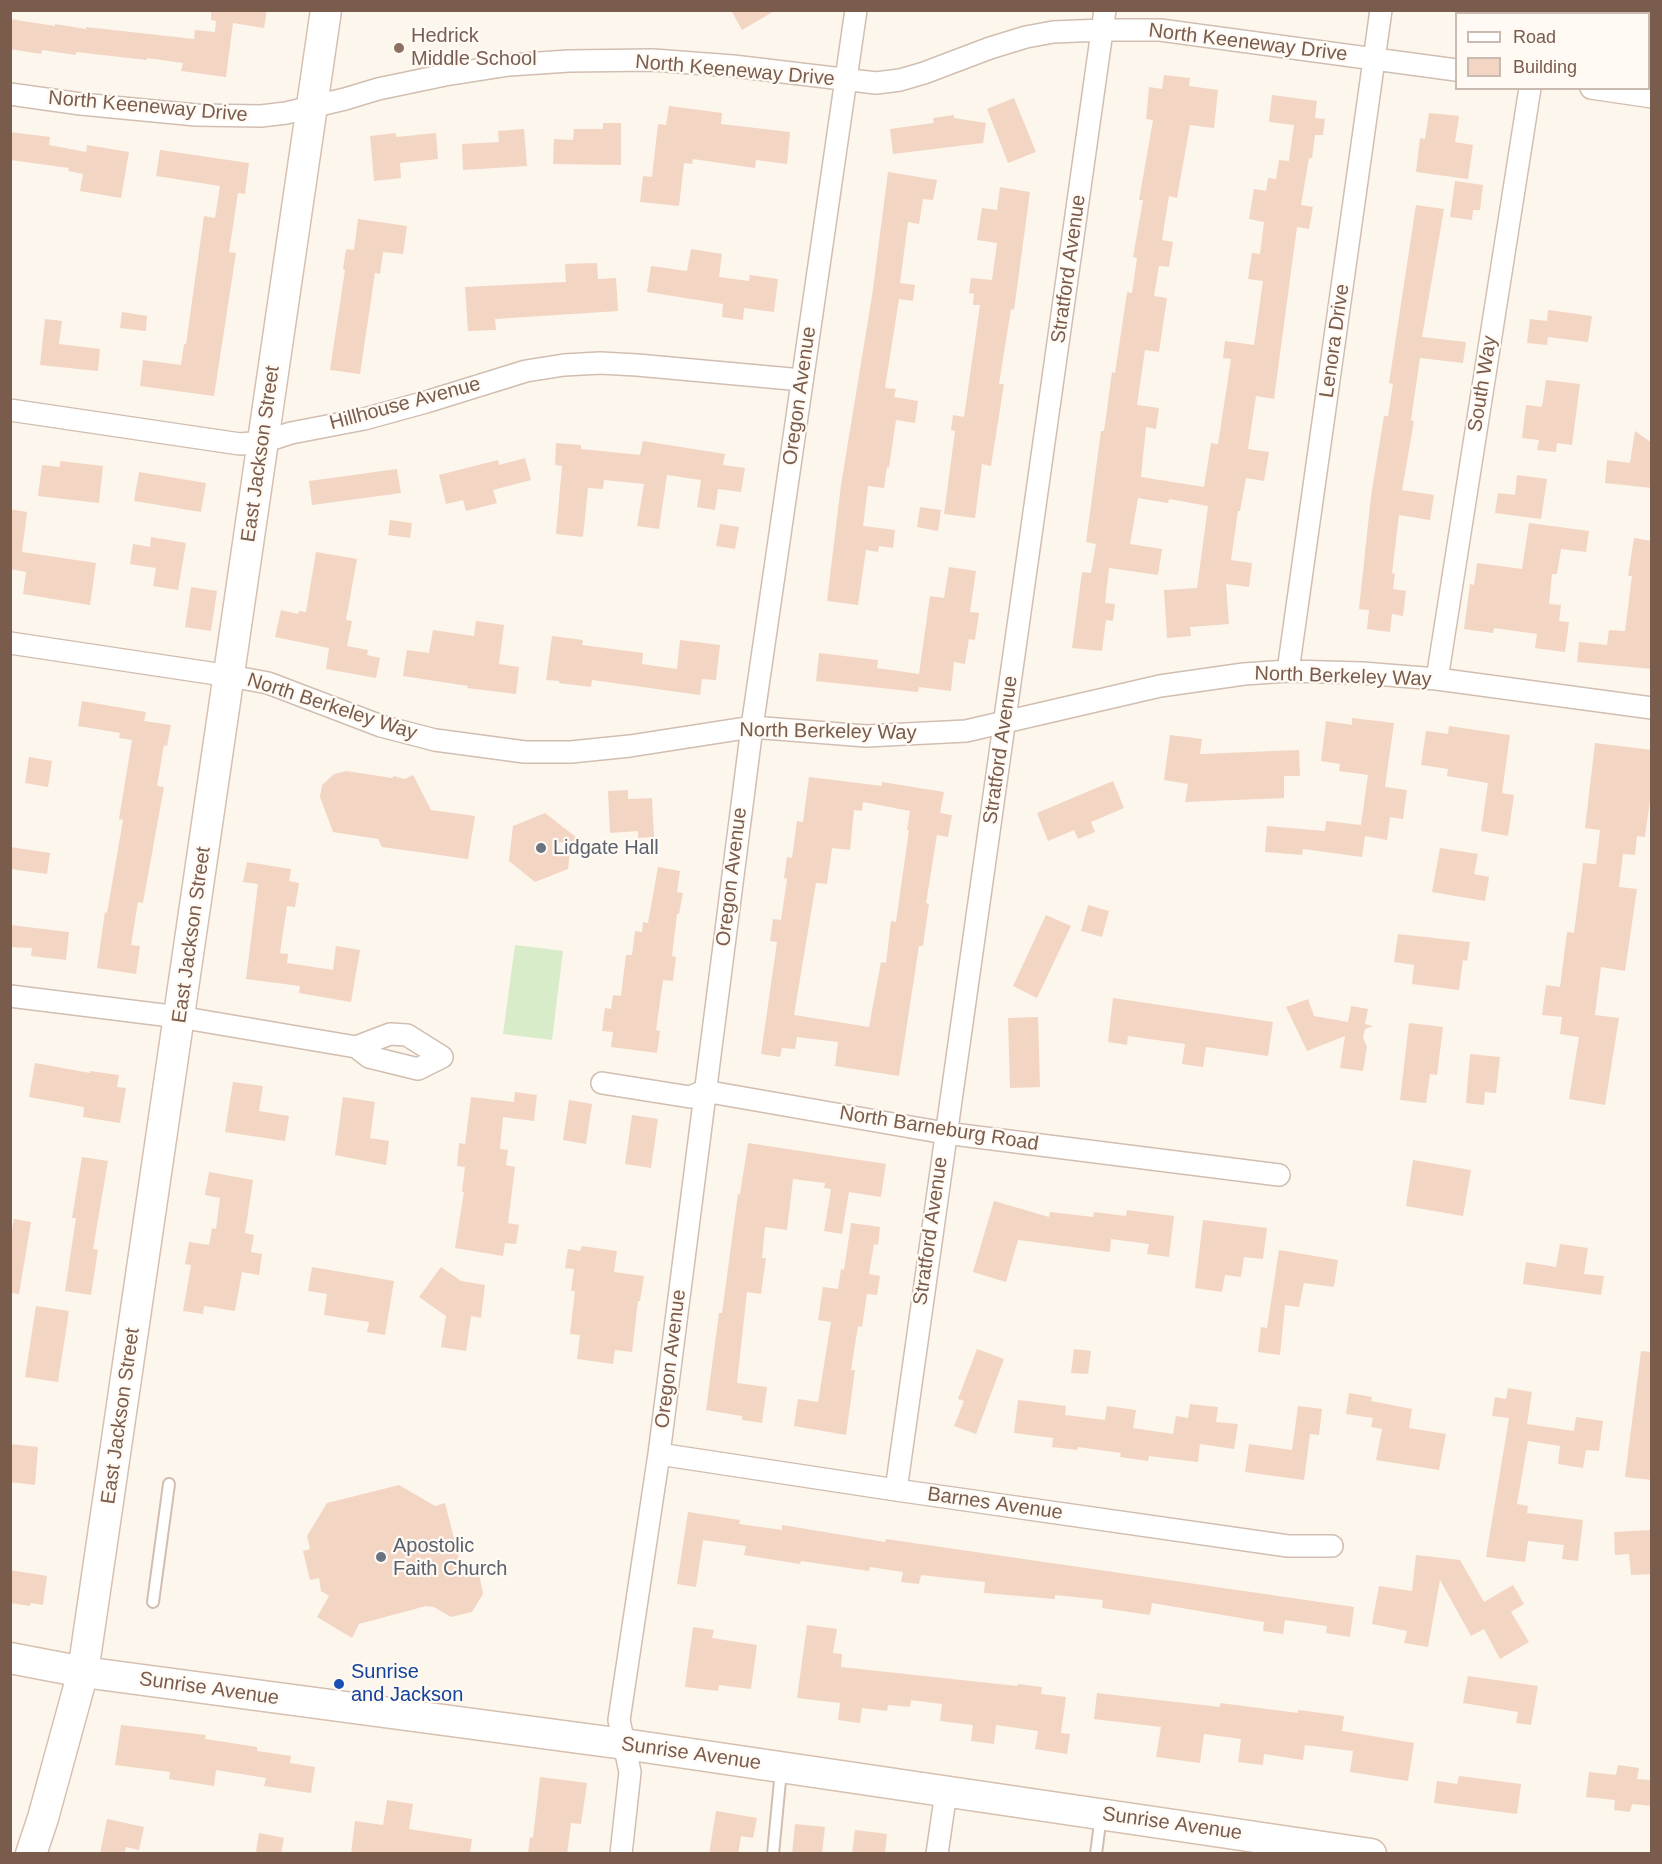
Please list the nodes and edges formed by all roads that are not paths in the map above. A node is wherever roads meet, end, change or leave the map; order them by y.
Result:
1 (326, 10) edge
2 (856, 10) edge
3 (1381, 10) edge
4 (1103, 20) edge
5 (1374, 59) junction
6 (1455, 70) edge
7 (845, 81) junction
8 (1530, 90) edge
9 (1605, 90) edge
10 (10, 94) edge
11 (1652, 97) edge
12 (312, 107) junction
13 (802, 380) junction
14 (10, 410) edge
15 (263, 441) junction
16 (10, 644) edge
17 (1288, 671) junction
18 (230, 676) junction
19 (1437, 679) junction
20 (1652, 708) edge
21 (1005, 723) junction
22 (752, 727) junction
23 (10, 996) edge
24 (179, 1017) junction
25 (356, 1047) dead end
26 (602, 1083) dead end
27 (704, 1091) junction
28 (945, 1133) junction
29 (1279, 1175) dead end
30 (659, 1454) junction
31 (168, 1484) dead end
32 (896, 1490) junction
33 (1332, 1546) dead end
34 (153, 1602) dead end
35 (10, 1658) edge
36 (83, 1672) junction
37 (624, 1744) junction
38 (781, 1768) junction
39 (946, 1792) junction
40 (1101, 1814) junction
41 (1250, 1845) edge
42 (31, 1854) edge
43 (621, 1854) edge
44 (773, 1854) edge
45 (937, 1854) edge
46 (1096, 1854) edge
47 (1371, 1854) edge

1 - 12 street, East Jackson Street
2 - 7 street, Oregon Avenue
3 - 5 street, Lenora Drive
4 - 5 street, North Keeneway Drive
4 - 7 street, North Keeneway Drive
4 - 21 street, Stratford Avenue
5 - 6 street, North Keeneway Drive
5 - 17 street, Lenora Drive
7 - 12 street, North Keeneway Drive
7 - 13 street, Oregon Avenue
8 - 19 street, South Way
9 - 11 street
10 - 12 street, North Keeneway Drive
12 - 15 street, East Jackson Street
13 - 15 street, Hillhouse Avenue
13 - 22 street, Oregon Avenue
14 - 15 street, Hillhouse Avenue
15 - 18 street, East Jackson Street
16 - 18 street, North Berkeley Way
17 - 19 street, North Berkeley Way
17 - 21 street, North Berkeley Way
18 - 22 street, North Berkeley Way
18 - 24 street, East Jackson Street
19 - 20 street, North Berkeley Way
21 - 22 street, North Berkeley Way
21 - 28 street, Stratford Avenue
22 - 27 street, Oregon Avenue
23 - 24 street
24 - 25 street
24 - 36 street, East Jackson Street
26 - 27 street, North Barneburg Road
27 - 28 street, North Barneburg Road
27 - 30 street, Oregon Avenue
28 - 29 street, North Barneburg Road
28 - 32 street, Stratford Avenue
30 - 32 street, Barnes Avenue
30 - 37 street, Oregon Avenue
31 - 34 lane
32 - 33 street, Barnes Avenue
35 - 36 street, Sunrise Avenue
36 - 37 street, Sunrise Avenue
36 - 42 street, East Jackson Street
37 - 38 street, Sunrise Avenue
37 - 43 street, Oregon Avenue
38 - 39 street, Sunrise Avenue
38 - 44 lane
39 - 40 street, Sunrise Avenue
39 - 45 street
40 - 41 street, Sunrise Avenue
40 - 46 lane
41 - 47 street, Sunrise Avenue

